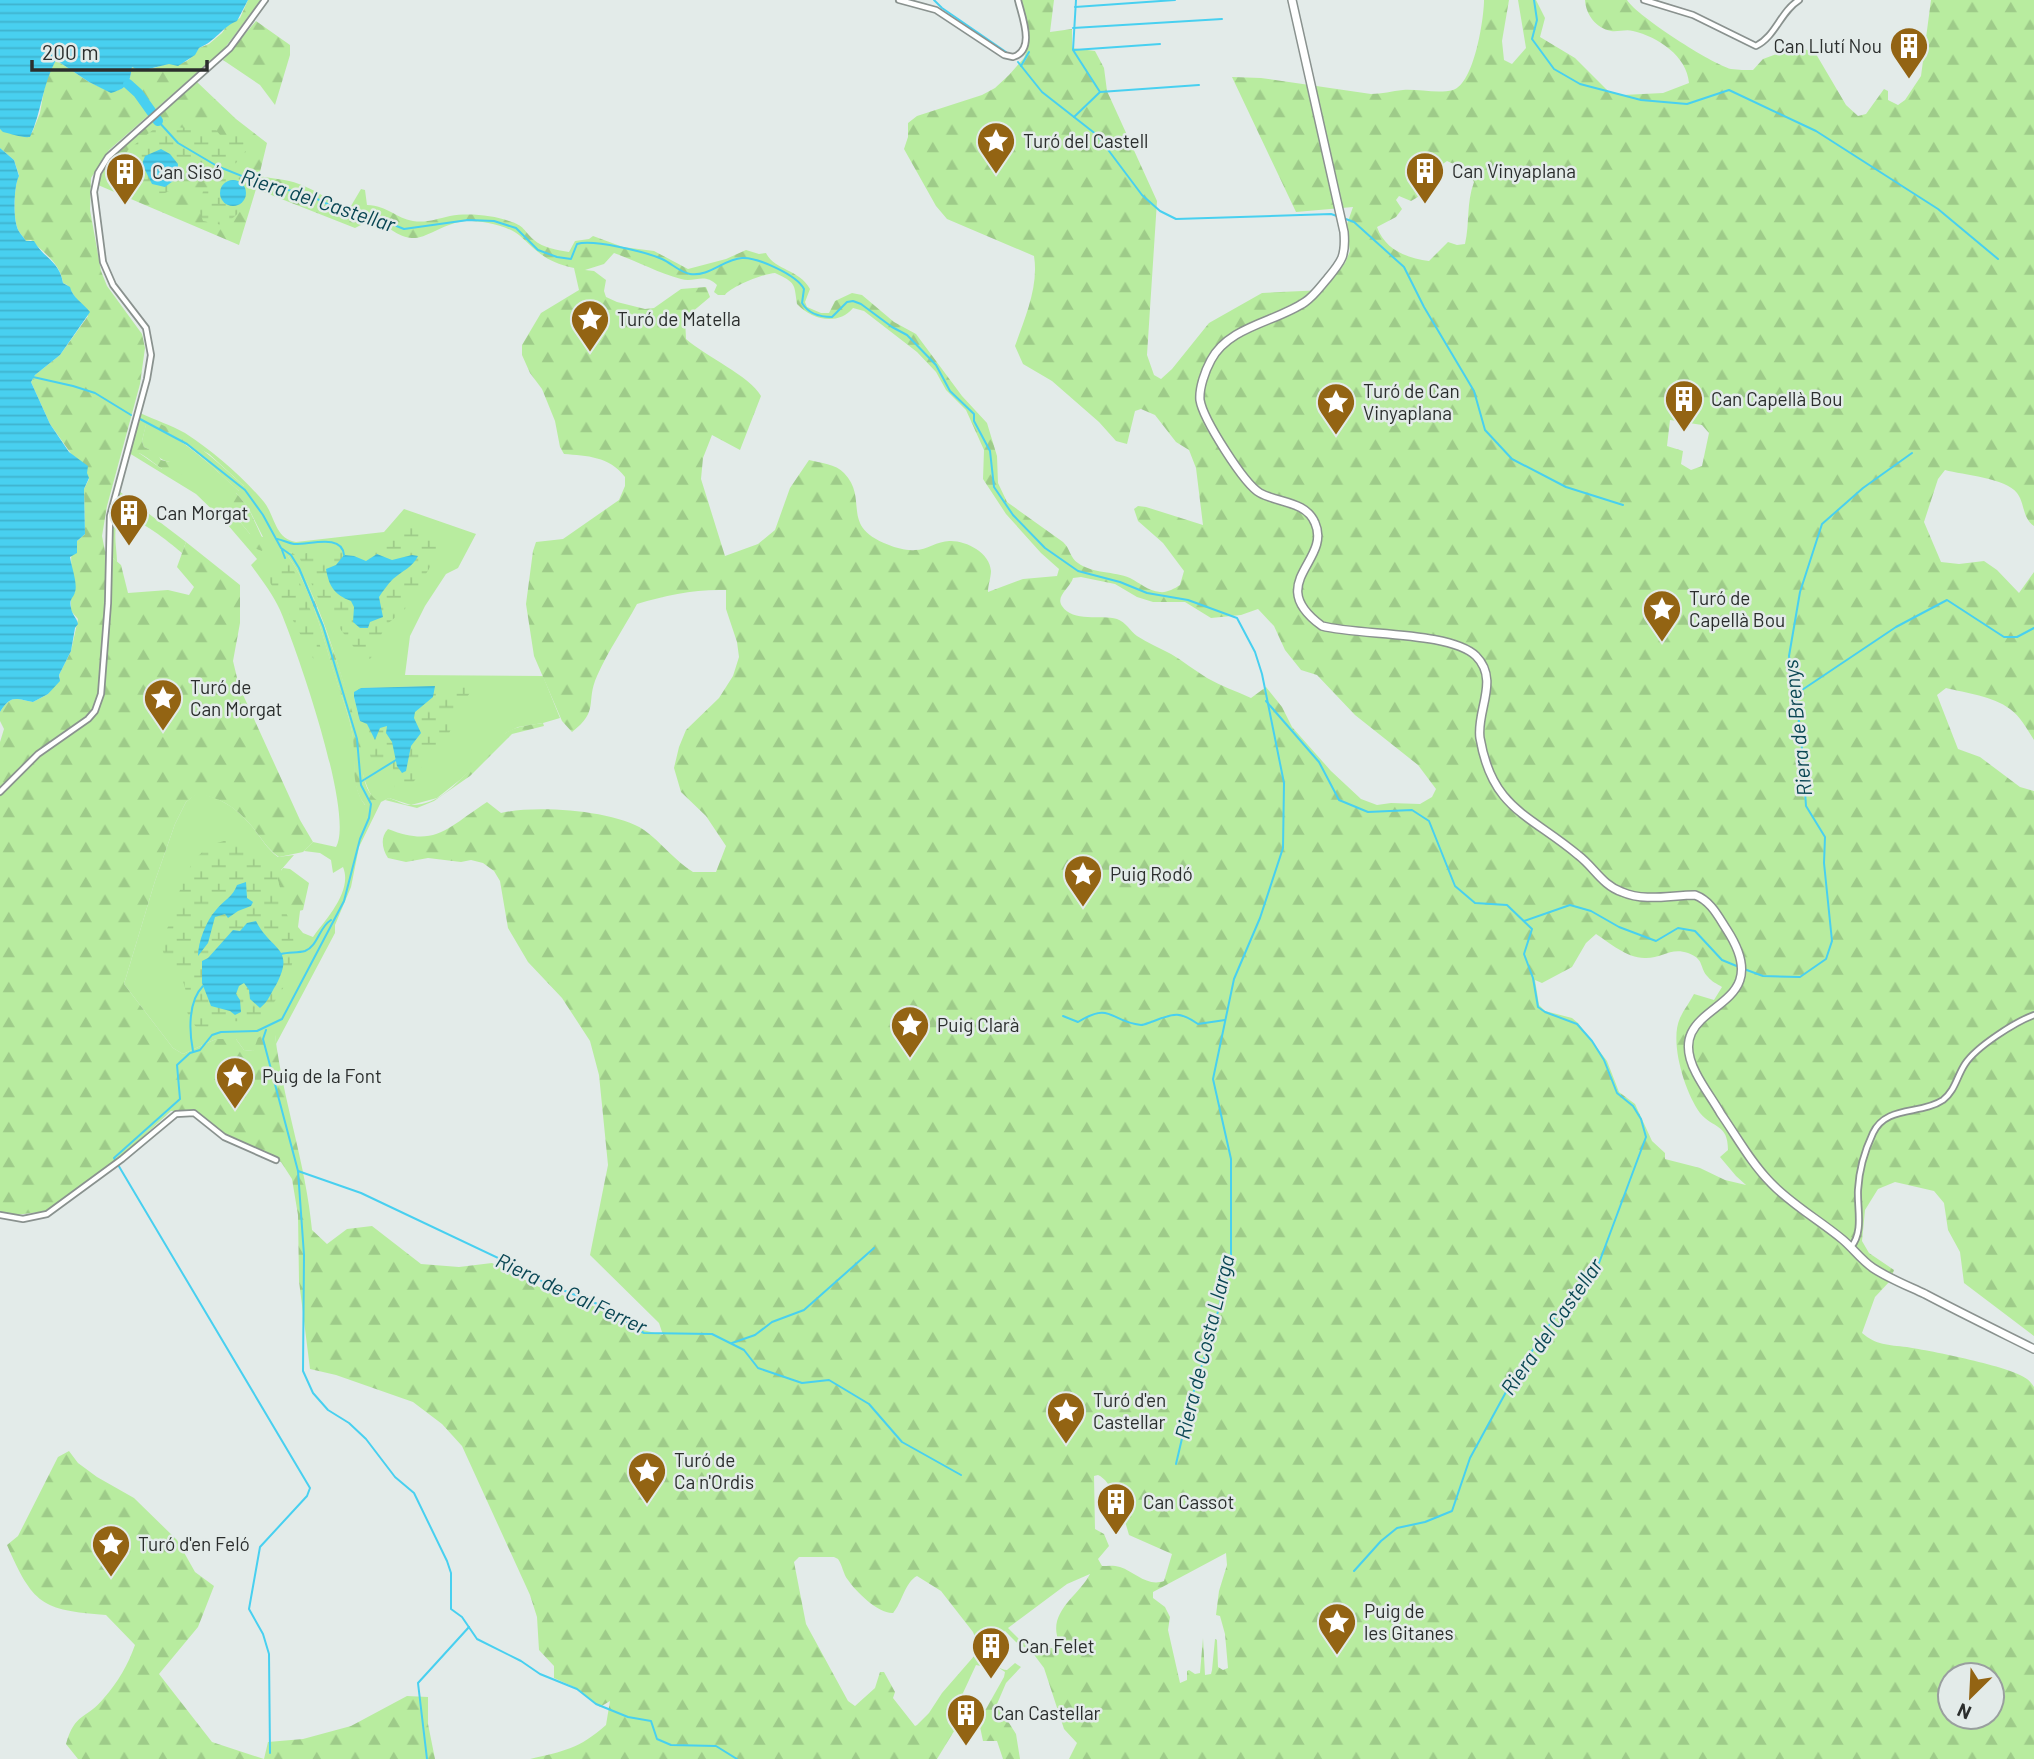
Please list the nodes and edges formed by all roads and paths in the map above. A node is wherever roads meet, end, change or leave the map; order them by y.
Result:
1 (265, 0) edge
2 (899, 0) edge
3 (1018, 0) edge
4 (1292, 0) edge
5 (1644, 0) edge
6 (1799, 0) edge
7 (0, 792) edge
8 (2034, 1015) edge
9 (276, 1160) dead end
10 (0, 1215) edge
11 (1851, 1247) junction
12 (2034, 1349) edge

1 - 7 street
2 - 3 street
4 - 11 main road
5 - 6 street
8 - 11 street
9 - 10 street
11 - 12 main road

